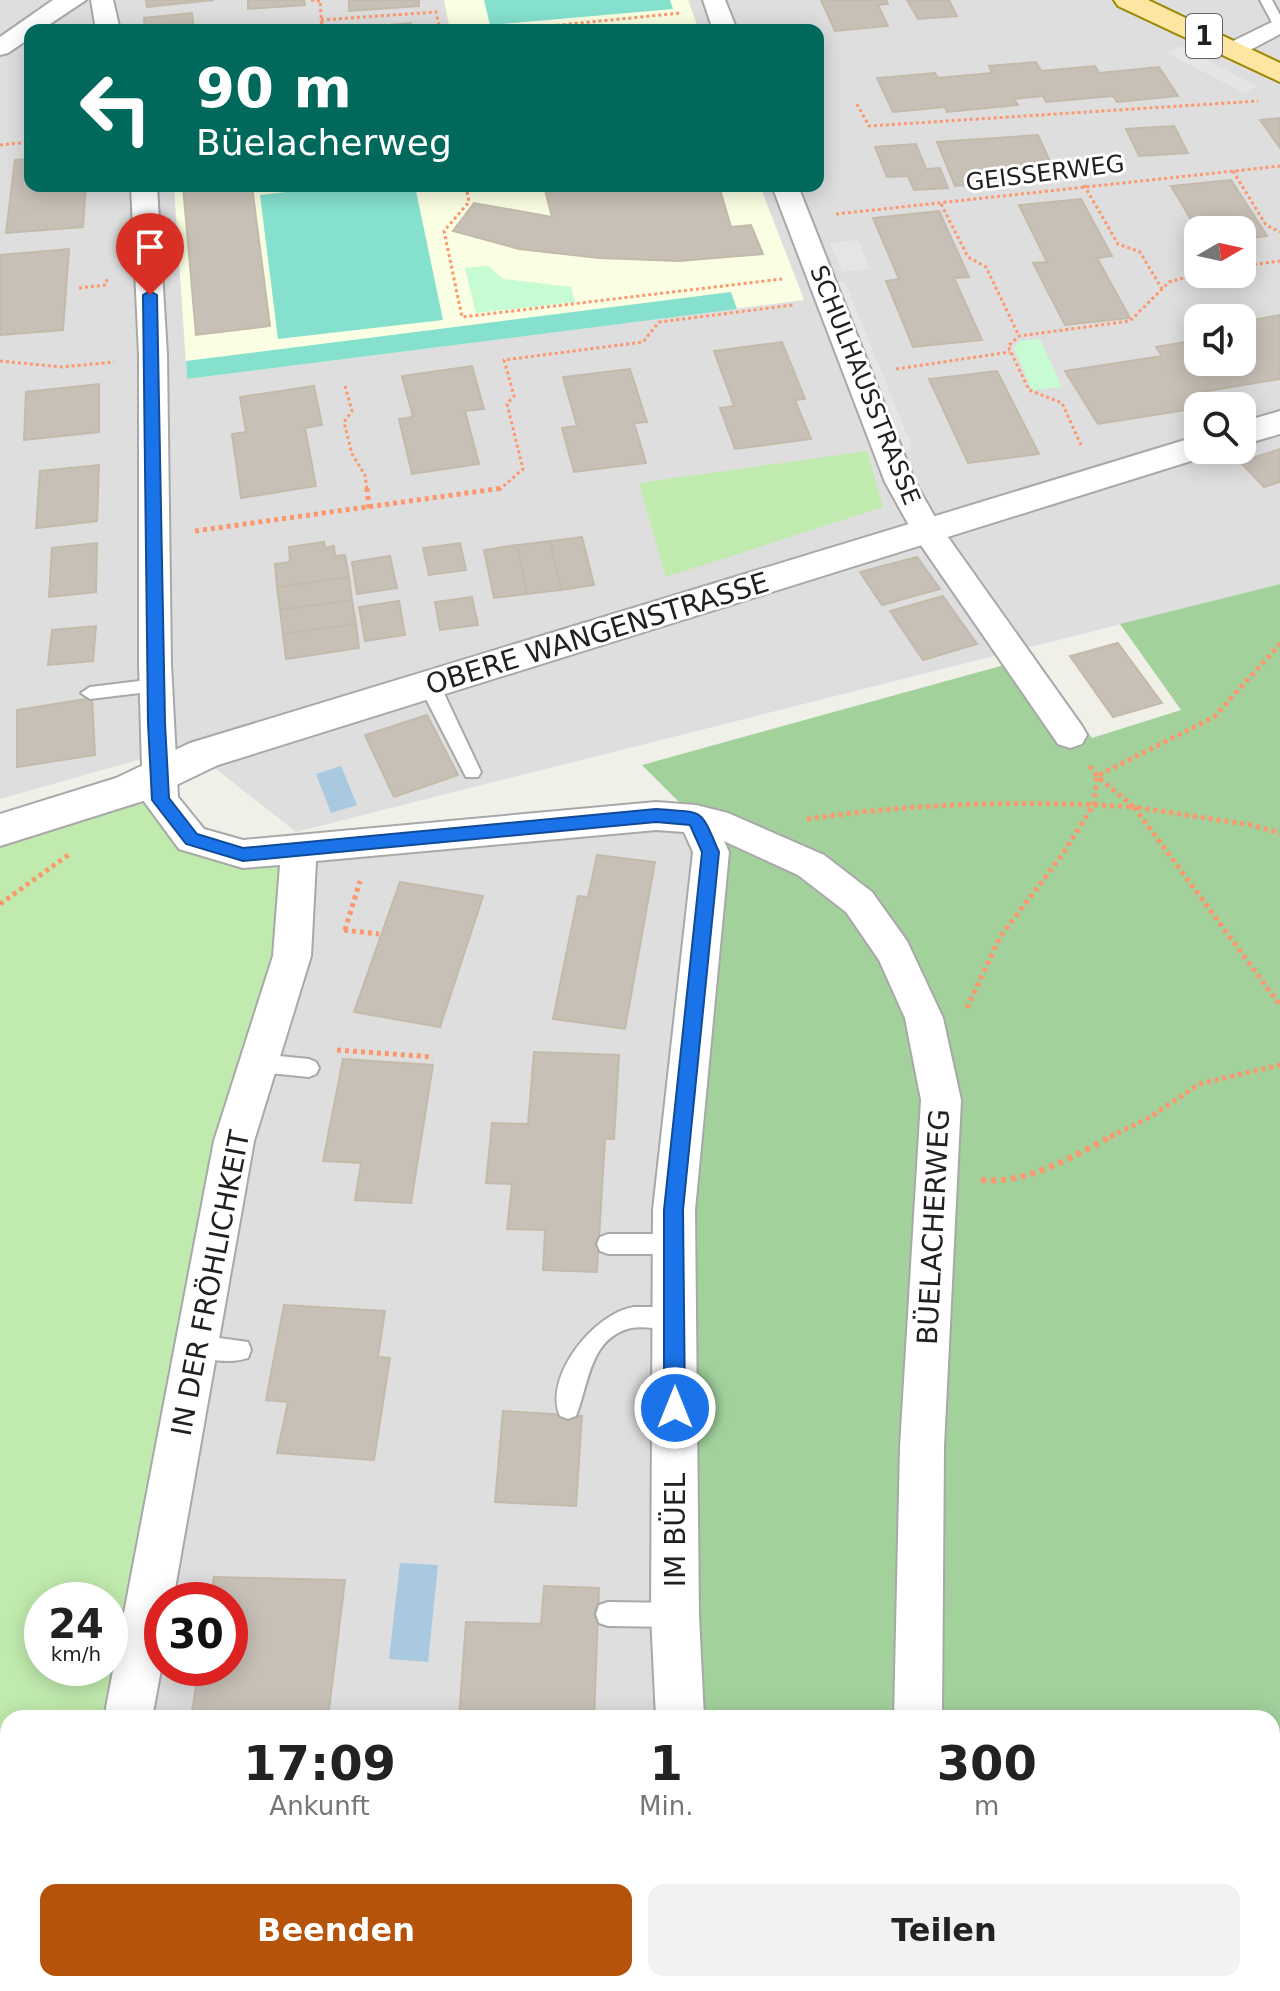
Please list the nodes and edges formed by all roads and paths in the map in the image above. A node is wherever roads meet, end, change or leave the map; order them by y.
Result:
1 (75, 0) edge
2 (102, 0) edge
3 (311, 0) edge
4 (320, 0) edge
5 (1127, 0) edge
6 (1266, 0) edge
7 (373, 11) dead end
8 (719, 13) edge
9 (374, 17) junction
10 (321, 20) junction
11 (34, 24) edge
12 (107, 24) edge
13 (321, 24) edge
14 (439, 24) edge
15 (583, 24) edge
16 (1279, 25) edge
17 (24, 31) edge
18 (0, 48) edge
19 (1233, 50) junction
20 (1280, 74) edge
21 (1266, 99) dead end
22 (857, 104) dead end
23 (24, 143) edge
24 (0, 145) edge
25 (1280, 166) edge
26 (1233, 171) junction
27 (1084, 185) junction
28 (144, 192) edge
29 (467, 192) edge
30 (787, 192) edge
31 (941, 204) junction
32 (831, 215) dead end
33 (1280, 232) edge
34 (1280, 261) edge
35 (1256, 264) edge
36 (790, 278) dead end
37 (1184, 278) edge
38 (106, 285) dead end
39 (79, 288) dead end
40 (1162, 289) junction
41 (829, 301) junction
42 (1019, 336) junction
43 (1010, 352) junction
44 (153, 355) junction
45 (0, 361) edge
46 (889, 370) dead end
47 (345, 386) dead end
48 (1280, 422) edge
49 (1256, 430) edge
50 (1184, 451) edge
51 (1087, 458) dead end
52 (369, 508) junction
53 (191, 531) dead end
54 (927, 531) junction
55 (1280, 644) edge
56 (156, 685) junction
57 (431, 685) junction
58 (90, 693) dead end
59 (1070, 735) joint
60 (162, 772) junction
61 (472, 772) dead end
62 (1097, 776) junction
63 (1094, 804) junction
64 (1134, 807) junction
65 (696, 819) junction
66 (0, 830) edge
67 (1280, 833) edge
68 (751, 835) junction
69 (371, 844) junction
70 (298, 851) junction
71 (345, 930) dead end
72 (1280, 1005) edge
73 (339, 1050) dead end
74 (433, 1057) dead end
75 (259, 1063) junction
76 (1280, 1065) edge
77 (309, 1068) dead end
78 (935, 1077) junction
79 (937, 1173) junction
80 (608, 1244) dead end
81 (674, 1244) junction
82 (674, 1318) junction
83 (197, 1346) junction
84 (240, 1350) dead end
85 (568, 1408) dead end
86 (161, 1582) edge
87 (608, 1614) dead end
88 (675, 1615) junction
89 (144, 1668) edge
90 (131, 1710) edge
91 (680, 1710) edge
92 (918, 1710) edge

1 - 11 street
2 - 12 street
3 - 4 path
4 - 10 path
5 - 19 main road, 1
6 - 16 lane
7 - 9 path
8 - 15 path
9 - 10 path
9 - 14 path
10 - 13 path
16 - 19 street
17 - 18 street
19 - 20 main road, 1
21 - 22 path
23 - 24 path
25 - 26 path, GEISSERWEG
26 - 27 path, GEISSERWEG
26 - 33 path
27 - 31 path, GEISSERWEG
27 - 40 path
28 - 44 street, BÜELACHERWEG
29 - 36 path
30 - 41 street, SCHULHAUSSTRASSE
31 - 32 path, GEISSERWEG
31 - 42 path
34 - 35 path
37 - 40 path
38 - 39 path
40 - 42 path
41 - 52 path
41 - 54 street, SCHULHAUSSTRASSE
42 - 43 path
43 - 46 path
43 - 51 path
44 - 45 path
44 - 56 street, BÜELACHERWEG
47 - 52 path
48 - 49 street
50 - 54 street, OBERE WANGENSTRASSE
52 - 53 path
54 - 57 street, OBERE WANGENSTRASSE
54 - 59 street, SCHULHAUSSTRASSE
55 - 62 path
56 - 58 lane
56 - 60 street, BÜELACHERWEG
57 - 60 street, OBERE WANGENSTRASSE
57 - 61 lane
59 - 62 path
60 - 66 street, OBERE WANGENSTRASSE
60 - 70 street, BÜELACHERWEG
62 - 63 path
62 - 64 path
63 - 64 path
63 - 68 path
63 - 78 path
64 - 67 path
64 - 72 path
65 - 68 street, BÜELACHERWEG
65 - 69 street, BÜELACHERWEG
65 - 81 street, IM BÜEL
68 - 78 street, BÜELACHERWEG
69 - 70 street, BÜELACHERWEG
69 - 71 path
70 - 75 street, IN DER FRÖHLICHKEIT
73 - 74 path
75 - 77 lane
75 - 83 street, IN DER FRÖHLICHKEIT
76 - 79 path
78 - 79 street, BÜELACHERWEG
79 - 92 street, BÜELACHERWEG
80 - 81 lane
81 - 82 street, IM BÜEL
82 - 85 lane
82 - 88 street, IM BÜEL
83 - 84 lane
83 - 86 street, IN DER FRÖHLICHKEIT
87 - 88 lane
88 - 91 street, IM BÜEL
89 - 90 street, IN DER FRÖHLICHKEIT

